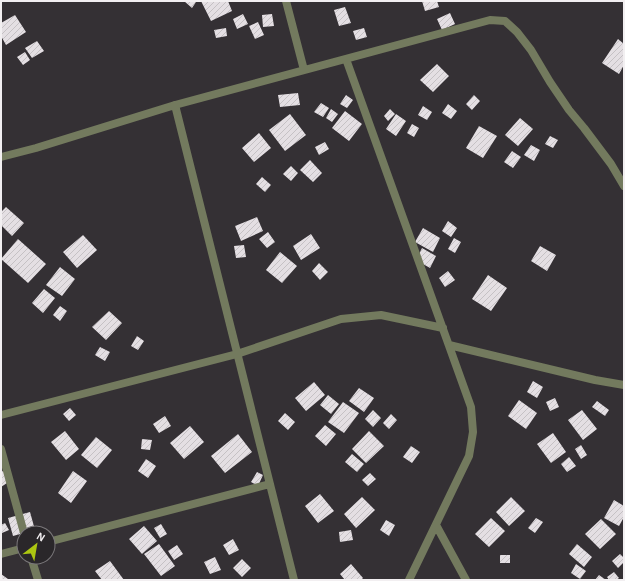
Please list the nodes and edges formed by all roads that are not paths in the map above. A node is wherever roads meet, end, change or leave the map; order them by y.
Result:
1 (286, 1) edge
2 (346, 59) junction
3 (304, 70) junction
4 (175, 105) junction
5 (1, 157) edge
6 (624, 186) edge
7 (443, 328) junction
8 (449, 346) junction
9 (237, 354) junction
10 (624, 385) edge
11 (1, 415) edge
12 (1, 450) edge
13 (270, 484) junction
14 (22, 525) edge
15 (436, 525) junction
16 (56, 540) edge
17 (16, 550) edge
18 (1, 554) edge
19 (33, 565) edge
20 (38, 580) edge
21 (294, 580) edge
22 (409, 580) edge
23 (466, 580) edge

1 - 3 street
2 - 3 street
2 - 6 street
2 - 7 street
3 - 4 street
4 - 5 street
4 - 9 street
7 - 8 street
7 - 9 street
8 - 10 street
8 - 15 street
9 - 11 street
9 - 13 street
12 - 14 street
13 - 16 street
13 - 21 street
15 - 22 street
15 - 23 street
17 - 18 street
19 - 20 street

